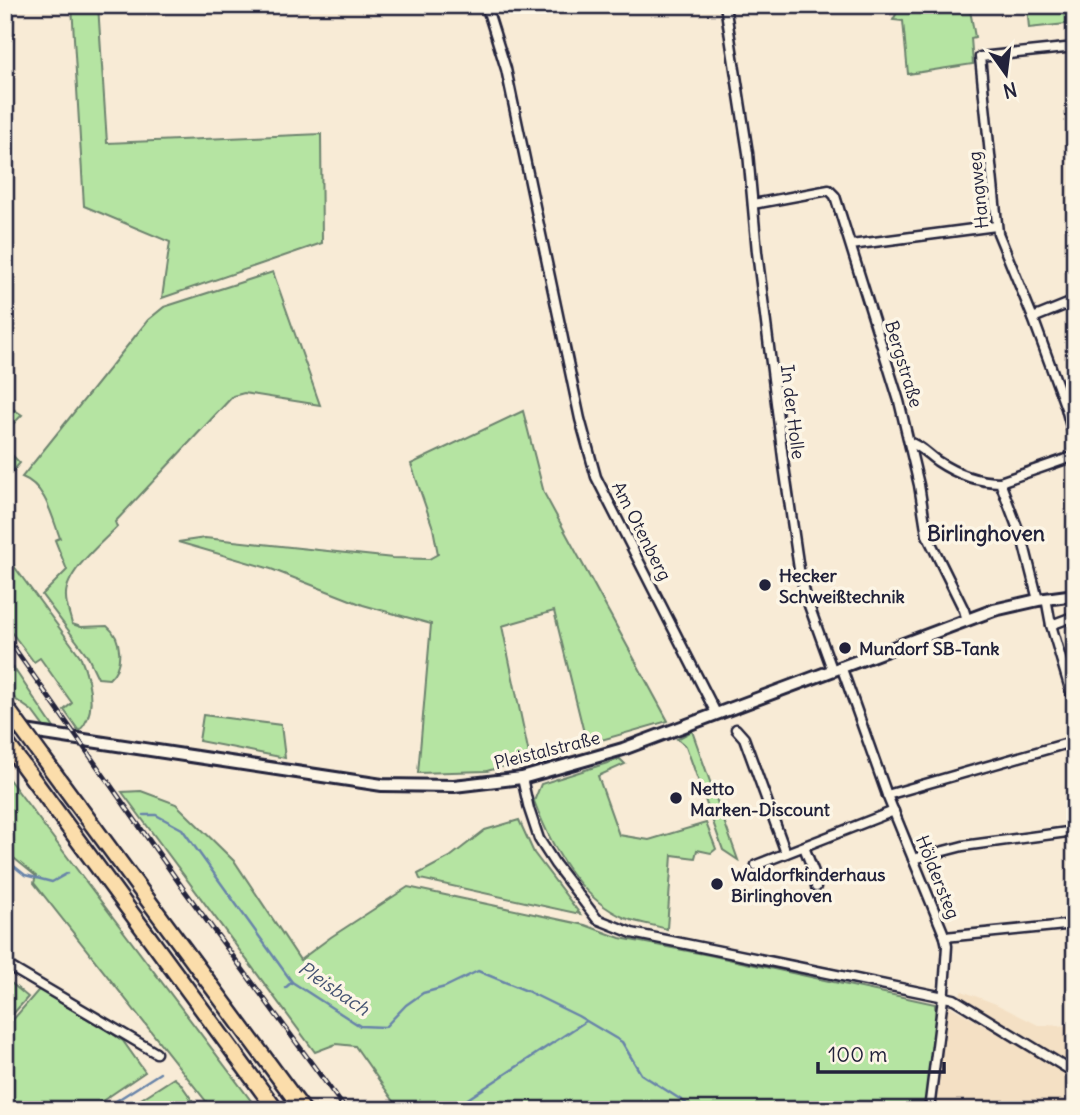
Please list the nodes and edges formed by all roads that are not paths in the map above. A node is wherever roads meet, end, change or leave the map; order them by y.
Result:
1 (486, 5) edge
2 (725, 5) edge
3 (1075, 47) edge
4 (753, 204) junction
5 (996, 226) junction
6 (851, 245) junction
7 (1075, 301) edge
8 (1033, 318) junction
9 (909, 442) junction
10 (1075, 442) edge
11 (1075, 458) edge
12 (1000, 482) junction
13 (1075, 595) edge
14 (1042, 599) junction
15 (1075, 616) edge
16 (967, 620) junction
17 (1051, 625) junction
18 (837, 668) junction
19 (5, 706) edge
20 (1075, 706) edge
21 (716, 713) junction
22 (5, 728) edge
23 (736, 729) dead end
24 (1075, 741) edge
25 (10, 747) edge
26 (522, 778) junction
27 (887, 795) junction
28 (894, 811) junction
29 (1075, 831) edge
30 (804, 847) junction
31 (786, 853) junction
32 (914, 859) junction
33 (756, 865) dead end
34 (816, 887) dead end
35 (1075, 924) edge
36 (946, 937) junction
37 (5, 964) edge
38 (943, 996) junction
39 (156, 1053) dead end
40 (1075, 1073) edge
41 (276, 1110) edge
42 (303, 1110) edge
43 (929, 1110) edge

1 - 21 street, Am Otenberg
2 - 4 street, In der Holle
3 - 5 street, Hangweg
4 - 6 street, Bergstraße
4 - 18 street, In der Holle
5 - 6 street
5 - 8 street, Hangweg
6 - 9 street, Bergstraße
7 - 8 street
8 - 10 street, Hangweg
9 - 12 street
9 - 16 street, Bergstraße
11 - 12 street
12 - 14 street
13 - 14 main road, Pleistalstraße
14 - 16 main road, Pleistalstraße
14 - 17 street
15 - 17 street
16 - 18 main road, Pleistalstraße
17 - 20 street
18 - 21 main road, Pleistalstraße
18 - 27 street, Höldersteg
19 - 42 highway, bridge
21 - 26 main road, Pleistalstraße
22 - 26 main road, Pleistalstraße
23 - 31 street
24 - 27 street
25 - 41 highway
26 - 38 street
27 - 28 street, Höldersteg
28 - 30 street
28 - 32 street, Höldersteg
29 - 32 street
30 - 31 street
30 - 34 street
31 - 33 street
32 - 36 street, Höldersteg
35 - 36 street
36 - 38 street, Höldersteg
37 - 39 street
38 - 40 street
38 - 43 street, Höldersteg

